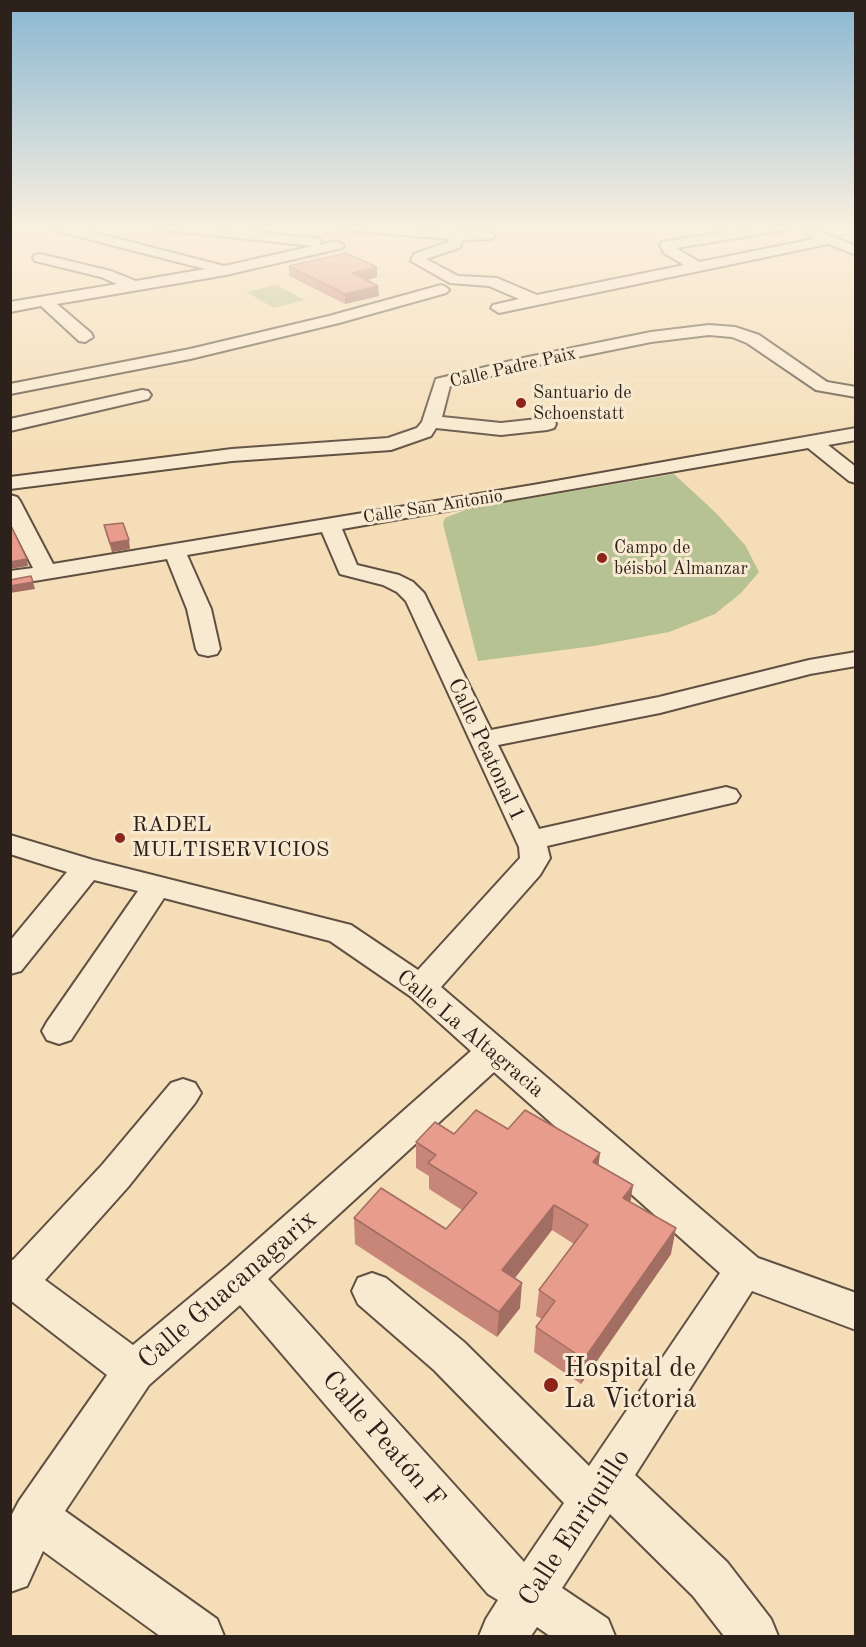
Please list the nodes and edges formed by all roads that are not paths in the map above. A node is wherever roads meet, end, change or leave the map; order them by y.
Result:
1 (33, 303) edge
2 (46, 303) edge
3 (395, 303) edge
4 (522, 303) edge
5 (10, 307) edge
6 (500, 308) dead end
7 (85, 337) dead end
8 (10, 389) edge
9 (855, 392) edge
10 (142, 395) dead end
11 (431, 422) junction
12 (547, 424) dead end
13 (10, 425) edge
14 (855, 434) edge
15 (811, 441) junction
16 (855, 477) edge
17 (10, 483) edge
18 (10, 501) edge
19 (329, 524) junction
20 (174, 550) junction
21 (46, 572) junction
22 (10, 578) edge
23 (208, 649) dead end
24 (855, 659) edge
25 (482, 740) junction
26 (726, 796) dead end
27 (530, 841) junction
28 (10, 844) edge
29 (87, 868) junction
30 (157, 886) junction
31 (10, 963) edge
32 (421, 988) junction
33 (59, 1031) dead end
34 (493, 1051) junction
35 (183, 1093) dead end
36 (744, 1270) junction
37 (242, 1278) junction
38 (14, 1279) edge
39 (372, 1292) dead end
40 (855, 1312) edge
41 (134, 1371) junction
42 (600, 1490) junction
43 (35, 1517) junction
44 (10, 1569) edge
45 (532, 1594) junction
46 (200, 1636) edge
47 (503, 1636) edge
48 (591, 1636) edge
49 (754, 1636) edge

1 - 5 street
2 - 7 street
3 - 8 street
4 - 6 street
9 - 11 street, Calle Padre Paix
10 - 13 street
11 - 12 street
11 - 17 street
14 - 15 street, Calle San Antonio
15 - 16 street
15 - 19 street, Calle San Antonio
18 - 21 street
19 - 20 street, Calle San Antonio
19 - 25 street, Calle Peatonal 1
20 - 21 street, Calle San Antonio
20 - 23 street
21 - 22 street, Calle San Antonio
24 - 25 street
25 - 27 street, Calle Peatonal 1
26 - 27 street
27 - 32 street, Calle Peatonal 1
28 - 29 street, Calle La Altagracia
29 - 30 street, Calle La Altagracia
29 - 31 street
30 - 32 street, Calle La Altagracia
30 - 33 street
32 - 34 street, Calle La Altagracia
34 - 36 street, Calle La Altagracia
34 - 37 street, Calle Guacanagarix
35 - 38 street
36 - 40 street
36 - 42 street, Calle Enriquillo
37 - 41 street, Calle Guacanagarix
37 - 45 street, Calle Peatón F
38 - 41 street
39 - 42 street
41 - 43 street, Calle Guacanagarix
42 - 45 street, Calle Enriquillo
42 - 49 street
43 - 44 street, Calle Guacanagarix
43 - 46 street
45 - 47 street, Calle Enriquillo
45 - 48 street, Calle Peatón F

